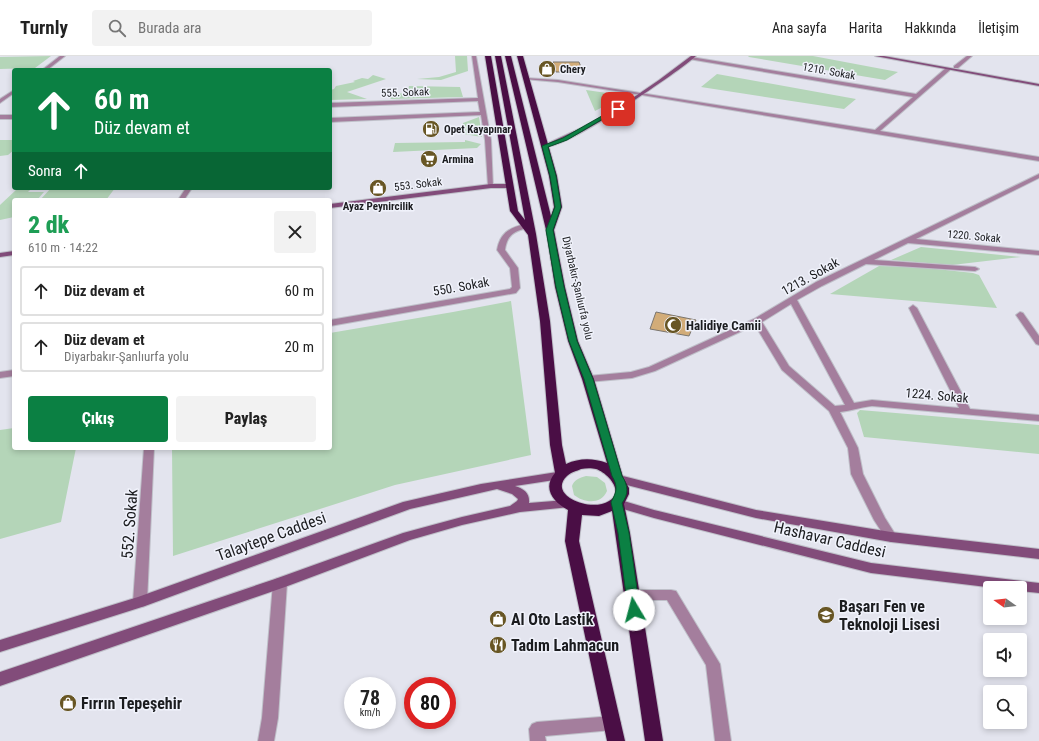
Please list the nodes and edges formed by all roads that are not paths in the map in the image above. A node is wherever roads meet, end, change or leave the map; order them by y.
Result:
1 (63, 56) edge
2 (474, 56) edge
3 (488, 56) edge
4 (498, 56) edge
5 (508, 56) edge
6 (520, 56) edge
7 (877, 56) edge
8 (891, 56) edge
9 (970, 56) edge
10 (692, 57) edge
11 (956, 67) junction
12 (47, 68) edge
13 (948, 69) junction
14 (526, 79) junction
15 (1039, 84) edge
16 (12, 92) edge
17 (642, 94) junction
18 (916, 96) junction
19 (480, 99) junction
20 (0, 101) edge
21 (332, 105) edge
22 (484, 113) junction
23 (0, 117) edge
24 (12, 117) edge
25 (332, 120) edge
26 (875, 133) junction
27 (545, 146) junction
28 (1016, 156) junction
29 (1039, 160) edge
30 (1039, 166) edge
31 (1039, 176) edge
32 (491, 186) junction
33 (509, 186) junction
34 (332, 206) edge
35 (525, 226) junction
36 (550, 230) junction
37 (532, 234) junction
38 (907, 241) junction
39 (12, 253) edge
40 (1039, 253) edge
41 (0, 255) edge
42 (865, 262) junction
43 (976, 268) dead end
44 (793, 300) junction
45 (913, 308) dead end
46 (1020, 315) dead end
47 (757, 321) junction
48 (332, 323) edge
49 (1039, 342) edge
50 (12, 373) edge
51 (0, 375) edge
52 (588, 379) junction
53 (852, 408) junction
54 (833, 409) junction
55 (966, 411) junction
56 (1039, 418) edge
57 (149, 450) edge
58 (559, 474) junction
59 (618, 478) junction
60 (496, 485) junction
61 (616, 502) junction
62 (571, 507) junction
63 (507, 511) junction
64 (891, 537) junction
65 (1039, 554) edge
66 (280, 582) junction
67 (1039, 588) edge
68 (632, 595) junction
69 (140, 602) junction
70 (0, 646) edge
71 (0, 679) edge
72 (613, 723) junction
73 (266, 741) edge
74 (538, 741) edge
75 (616, 741) edge
76 (654, 741) edge
77 (722, 741) edge

1 - 12 street
2 - 19 street
3 - 33 highway
4 - 37 highway
5 - 36 highway, Diyarbakır-Şanlıurfa yolu
6 - 14 highway
7 - 13 main road
8 - 11 main road
9 - 11 street
10 - 17 main road
10 - 18 street, 1210. Sokak
11 - 15 main road
13 - 15 main road
13 - 18 street
14 - 17 street
14 - 27 highway
16 - 20 street
17 - 26 street
17 - 27 main road
18 - 26 street
19 - 21 street, 555. Sokak
19 - 22 street
22 - 25 street
22 - 32 street
23 - 24 street
26 - 28 street
27 - 36 highway
28 - 29 street
28 - 30 street
31 - 38 street, 1213. Sokak
32 - 33 main road, 553. Sokak
32 - 34 main road, 553. Sokak
33 - 35 highway
35 - 37 highway
35 - 48 street, 550. Sokak
36 - 52 highway, Diyarbakır-Şanlıurfa yolu
37 - 58 highway
38 - 40 street, 1220. Sokak
38 - 42 street, 1213. Sokak
39 - 41 main road
42 - 43 street
42 - 44 street, 1213. Sokak
44 - 47 street, 1213. Sokak
44 - 53 street
45 - 55 street
46 - 49 street
47 - 52 street, 1213. Sokak
47 - 54 street
50 - 51 street
52 - 59 highway, Diyarbakır-Şanlıurfa yolu
53 - 54 street, 1224. Sokak
53 - 55 street, 1224. Sokak
54 - 64 street
55 - 56 street, 1224. Sokak
57 - 69 street, 552. Sokak
58 - 59 highway
58 - 60 main road, Talaytepe Caddesi
58 - 62 highway
59 - 61 highway
59 - 64 main road
60 - 63 main road
60 - 69 main road, Talaytepe Caddesi
61 - 62 highway
61 - 67 main road, Hashavar Caddesi
61 - 68 highway
62 - 63 main road
62 - 72 highway
63 - 66 main road
64 - 65 main road
66 - 71 main road
66 - 73 street
68 - 76 highway
68 - 77 street
69 - 70 main road, Talaytepe Caddesi
72 - 74 street
72 - 75 highway

